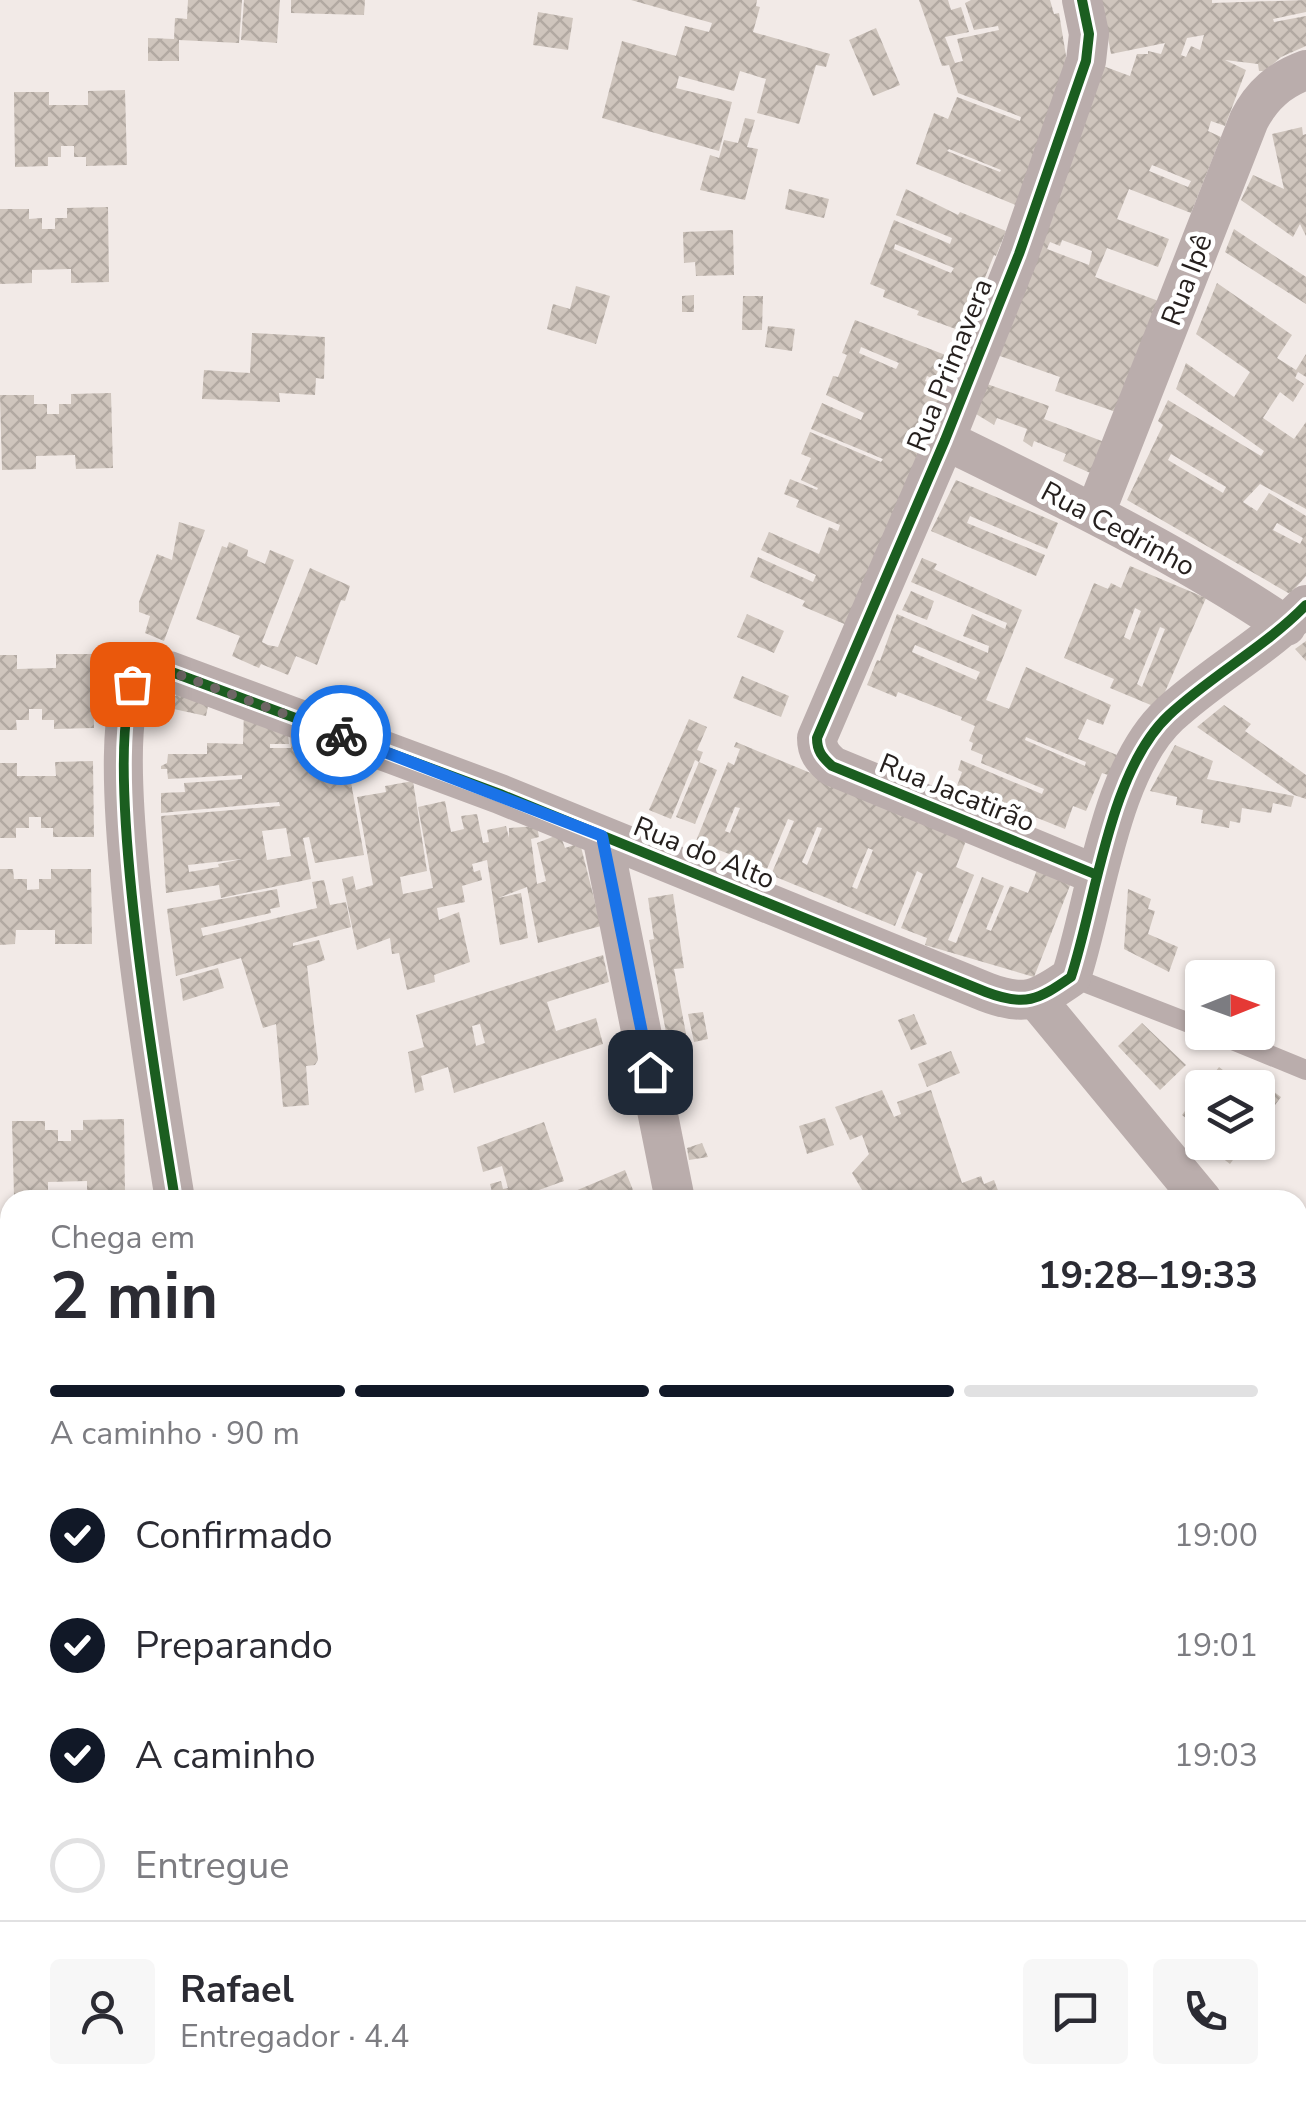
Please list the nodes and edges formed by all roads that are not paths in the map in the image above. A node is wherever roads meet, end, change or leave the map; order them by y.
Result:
1 (1082, 0) edge
2 (1306, 70) edge
3 (945, 440) junction
4 (1095, 513) junction
5 (1296, 615) edge
6 (817, 738) joint
7 (602, 836) junction
8 (1097, 875) junction
9 (1070, 977) junction
10 (1036, 999) junction
11 (1185, 1021) edge
12 (1257, 1050) edge
13 (1306, 1070) edge
14 (174, 1190) edge
15 (673, 1190) edge
16 (1194, 1190) edge

1 - 3 street, Rua Primavera
2 - 4 street, Rua Ipê
3 - 4 street, Rua Cedrinho
3 - 6 street, Rua Primavera
4 - 5 street, Rua Cedrinho
5 - 8 street
6 - 8 street, Rua Jacatirão
7 - 10 street, Rua do Alto
7 - 14 street, Rua do Alto
7 - 15 street
8 - 9 street
9 - 10 street
9 - 11 lane
10 - 16 street
12 - 13 lane

